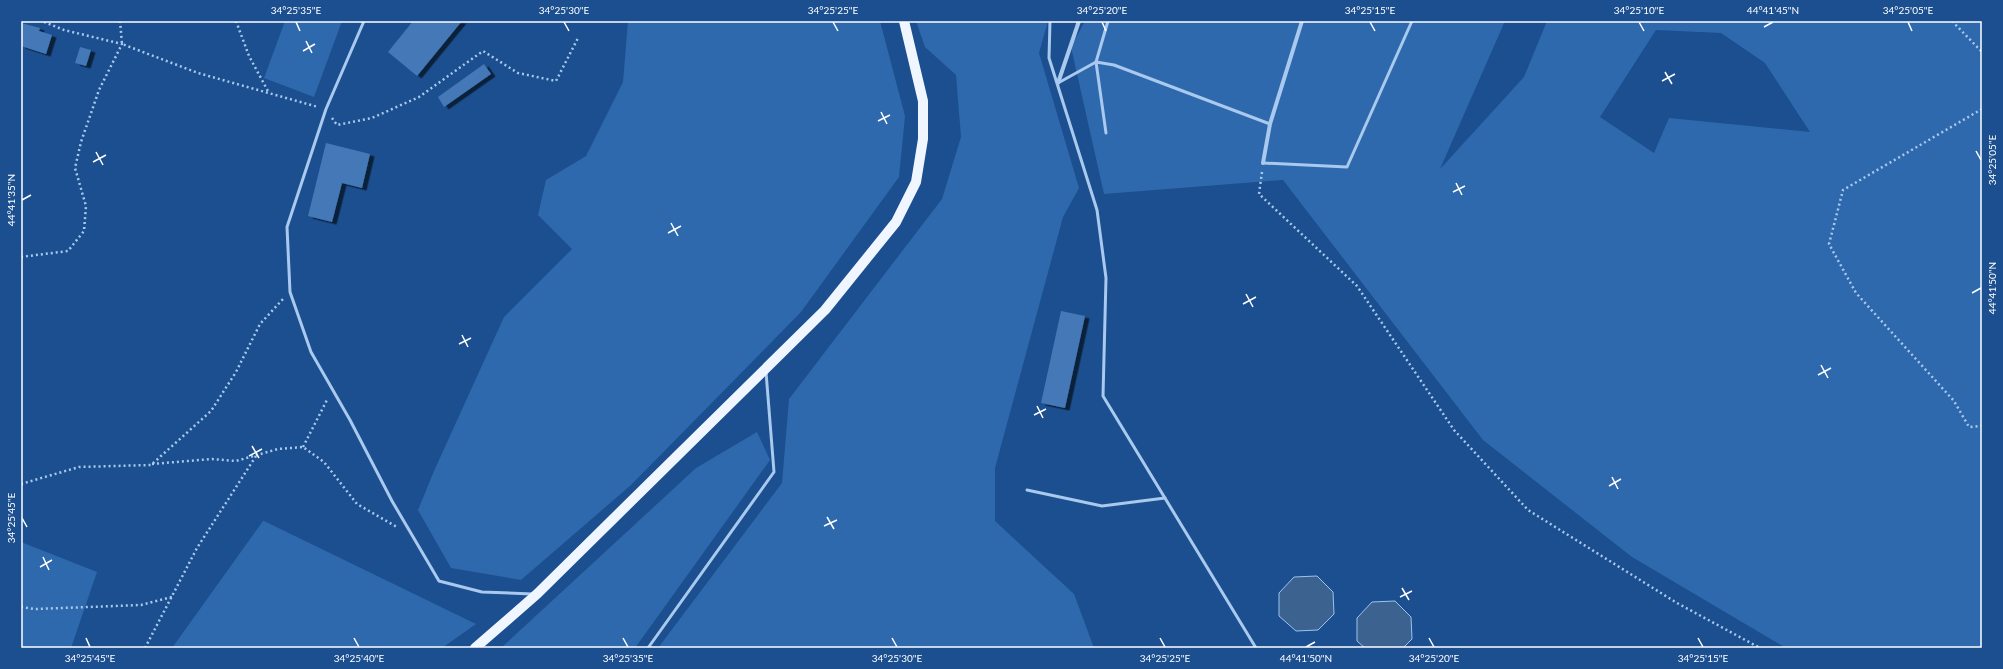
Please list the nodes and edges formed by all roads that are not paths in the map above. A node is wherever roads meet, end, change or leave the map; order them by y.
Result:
1 (364, 21) edge
2 (904, 21) edge
3 (1050, 21) edge
4 (1079, 21) edge
5 (1108, 21) edge
6 (1302, 21) edge
7 (1412, 21) edge
8 (1096, 62) junction
9 (1058, 83) junction
10 (1270, 124) junction
11 (1106, 133) dead end
12 (1263, 163) joint
13 (766, 368) junction
14 (1026, 490) dead end
15 (1165, 498) junction
16 (537, 594) junction
17 (475, 648) edge
18 (648, 648) edge
19 (1256, 648) edge

1 - 16 lane
2 - 13 main road
3 - 9 lane
4 - 9 street
5 - 8 lane
6 - 10 street
7 - 12 lane
8 - 9 lane
8 - 10 lane
8 - 11 lane
9 - 15 lane
10 - 12 street
13 - 16 main road
13 - 18 lane
14 - 15 lane
15 - 19 lane
16 - 17 main road

